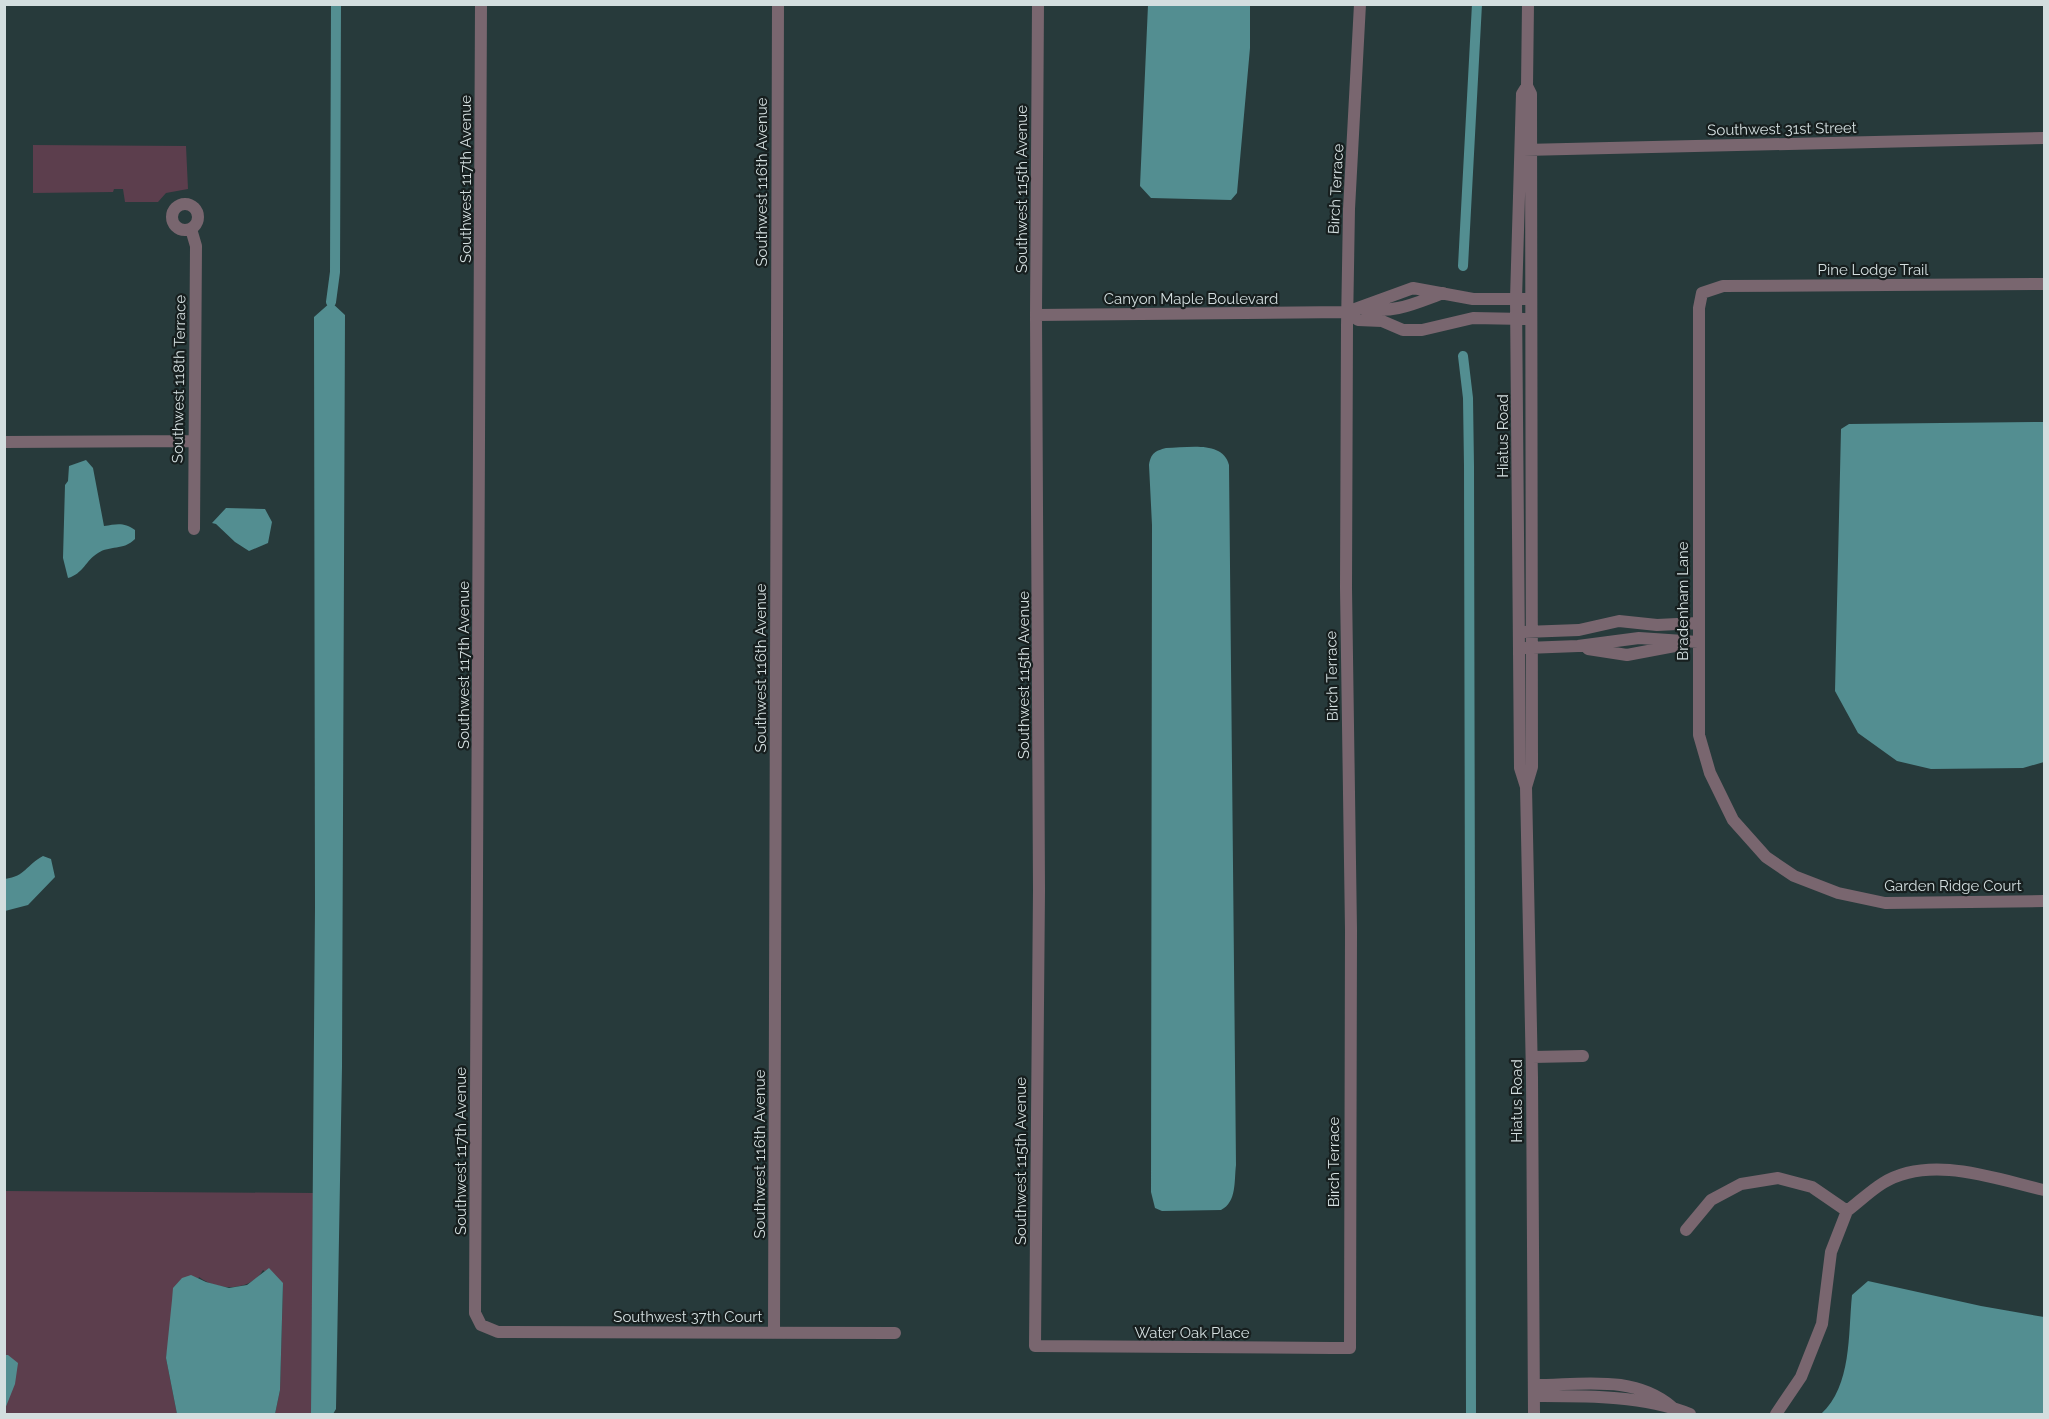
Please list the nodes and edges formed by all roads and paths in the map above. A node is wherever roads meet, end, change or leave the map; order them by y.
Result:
1 (481, 4) edge
2 (778, 4) edge
3 (1038, 4) edge
4 (1360, 4) edge
5 (1528, 4) edge
6 (2044, 138) edge
7 (1525, 150) junction
8 (191, 228) dead end
9 (2044, 284) edge
10 (1444, 292) junction
11 (1702, 293) joint
12 (1516, 299) junction
13 (1532, 299) junction
14 (1361, 308) junction
15 (1398, 309) junction
16 (1347, 312) junction
17 (1036, 315) junction
18 (1517, 319) junction
19 (1531, 319) junction
20 (1403, 330) junction
21 (193, 441) junction
22 (4, 442) edge
23 (194, 529) dead end
24 (1635, 623) junction
25 (1698, 623) junction
26 (1525, 632) junction
27 (1635, 638) junction
28 (1698, 642) junction
29 (1578, 646) junction
30 (1525, 648) junction
31 (1637, 653) junction
32 (1794, 876) joint
33 (2044, 901) edge
34 (1584, 1056) dead end
35 (1532, 1057) junction
36 (2044, 1191) edge
37 (1847, 1211) junction
38 (1686, 1230) dead end
39 (481, 1325) joint
40 (774, 1332) junction
41 (896, 1333) dead end
42 (1035, 1346) joint
43 (1350, 1348) joint
44 (1534, 1391) junction
45 (1673, 1408) junction
46 (1534, 1414) edge
47 (1690, 1414) edge
48 (1776, 1414) edge

1 - 39 street, Southwest 117th Avenue
2 - 40 street, Southwest 116th Avenue
3 - 17 street, Southwest 115th Avenue
4 - 16 street, Birch Terrace
5 - 7 street, Hiatus Road
6 - 7 street, Southwest 31st Street
7 - 12 street, Hiatus Road
7 - 13 street, Hiatus Road
8 - 21 street, Southwest 118th Terrace
9 - 11 street, Pine Lodge Trail
10 - 12 street, Canyon Maple Boulevard
10 - 14 street, Canyon Maple Boulevard
10 - 15 street, Canyon Maple Boulevard
11 - 25 street, Bradenham Lane
12 - 13 street, Canyon Maple Boulevard
12 - 18 street, Hiatus Road
13 - 19 street, Hiatus Road
14 - 15 street, Canyon Maple Boulevard
14 - 16 street, Canyon Maple Boulevard
15 - 20 street
16 - 17 street, Canyon Maple Boulevard
16 - 20 street, Canyon Maple Boulevard
16 - 43 street, Birch Terrace
17 - 42 street, Southwest 115th Avenue
18 - 19 street, Canyon Maple Boulevard
18 - 20 street, Canyon Maple Boulevard
18 - 26 street, Hiatus Road
19 - 26 street, Hiatus Road
21 - 22 street
21 - 23 street, Southwest 118th Terrace
24 - 25 street
24 - 26 street
24 - 27 street
25 - 28 street, Bradenham Lane
26 - 30 street, Hiatus Road
27 - 28 street
27 - 29 street
27 - 31 street
28 - 31 street
28 - 32 street, Bradenham Lane
29 - 30 street
29 - 31 street
30 - 35 street, Hiatus Road
32 - 33 street, Garden Ridge Court
34 - 35 street
35 - 44 street, Hiatus Road
36 - 37 street
37 - 38 street
37 - 48 street
39 - 40 street, Southwest 37th Court
40 - 41 street, Southwest 37th Court
42 - 43 street, Water Oak Place
44 - 45 street
44 - 45 street
44 - 46 street, Hiatus Road
45 - 47 street

